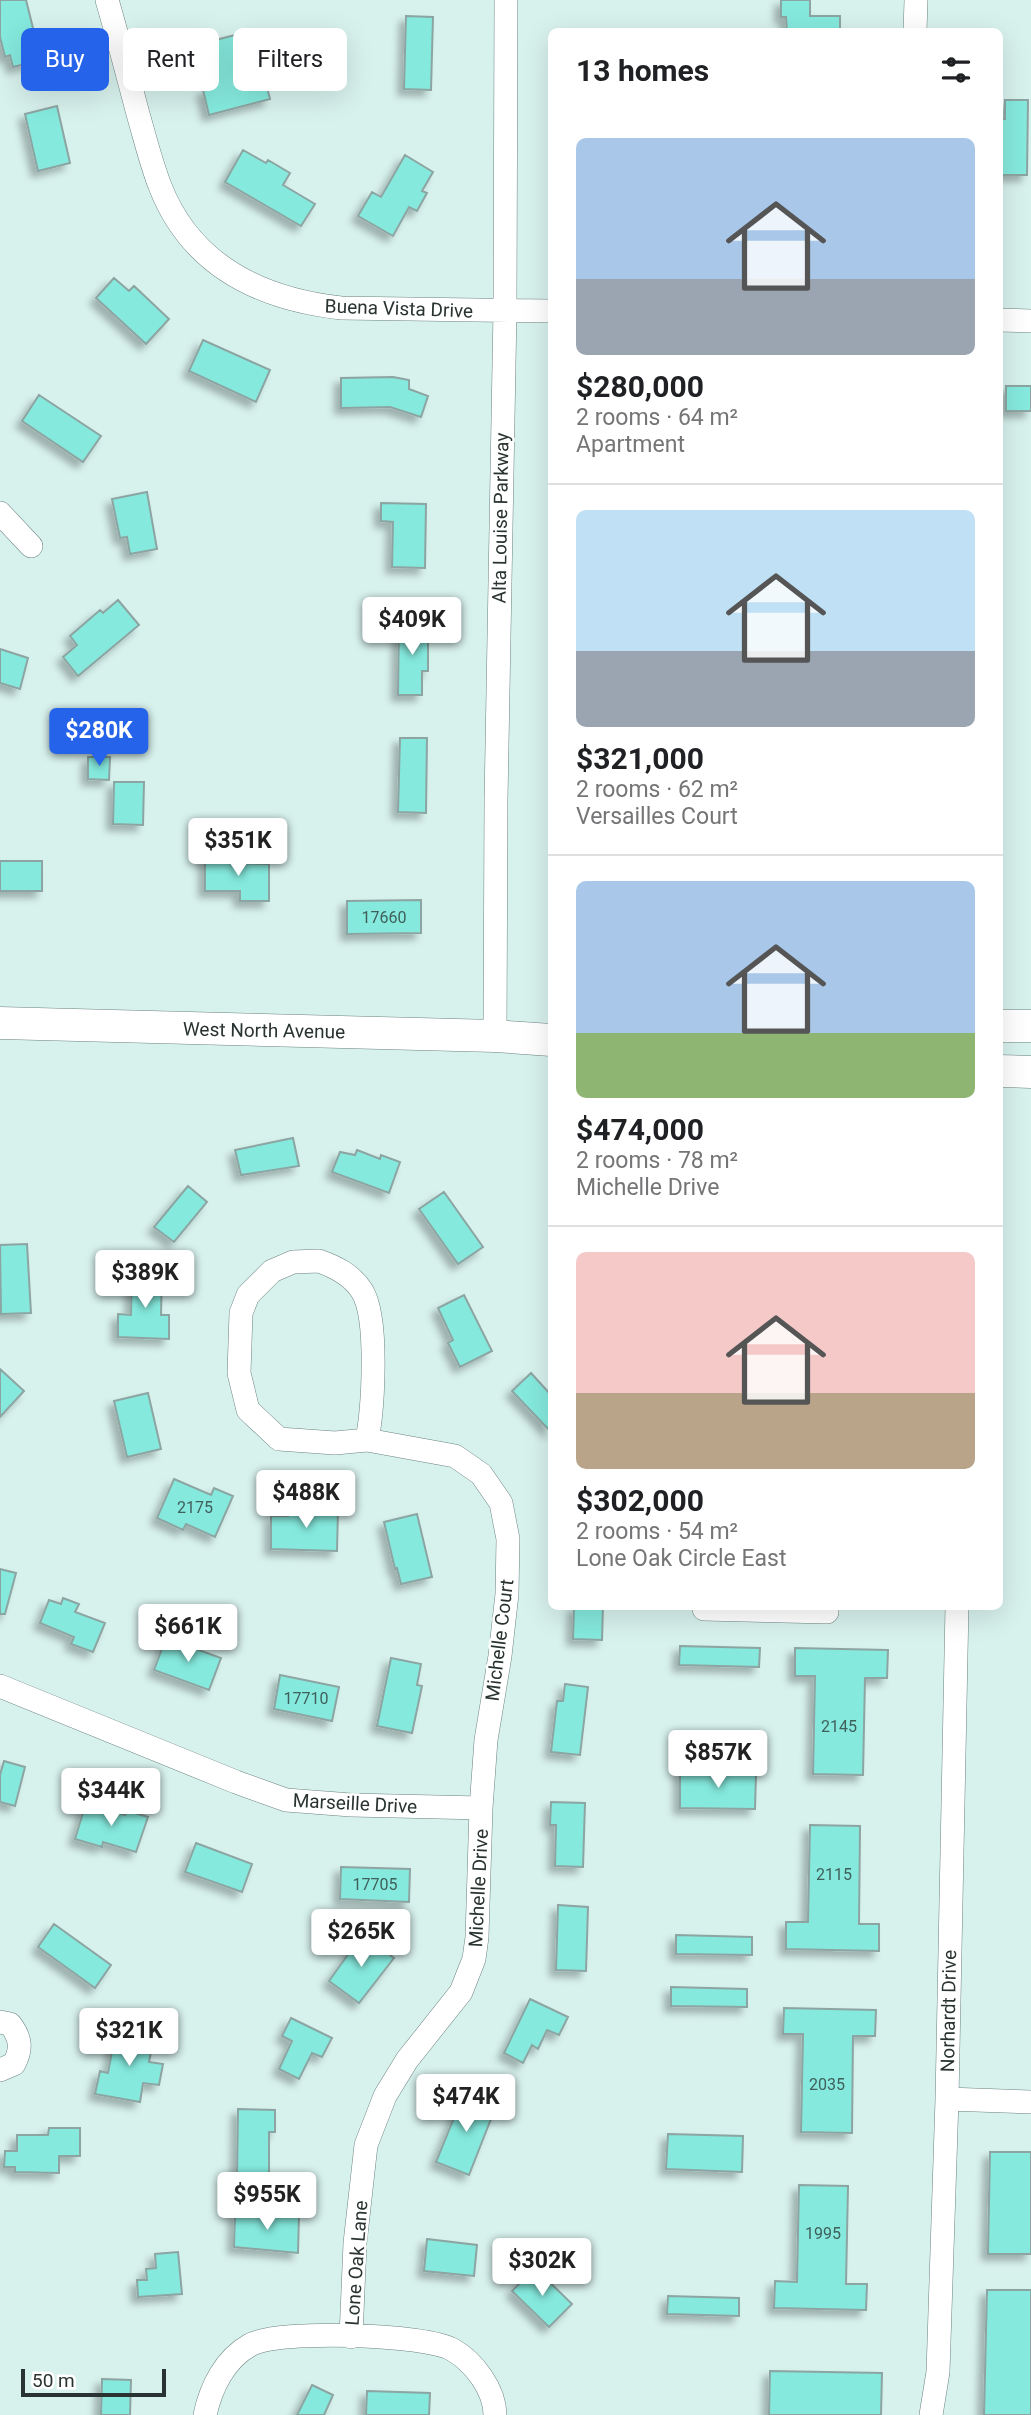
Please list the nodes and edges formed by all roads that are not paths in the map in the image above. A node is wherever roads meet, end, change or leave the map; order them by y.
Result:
1 (107, 0) edge
2 (506, 0) edge
3 (916, 0) edge
4 (915, 28) edge
5 (505, 310) junction
6 (548, 311) edge
7 (1003, 320) edge
8 (1031, 321) edge
9 (0, 513) edge
10 (32, 546) dead end
11 (0, 1023) edge
12 (1003, 1026) edge
13 (1031, 1026) edge
14 (495, 1036) junction
15 (543, 1038) edge
16 (1003, 1072) edge
17 (1031, 1072) edge
18 (367, 1440) junction
19 (745, 1610) edge
20 (827, 1610) edge
21 (957, 1610) edge
22 (0, 1686) edge
23 (481, 1808) junction
24 (0, 2022) edge
25 (0, 2070) edge
26 (947, 2099) junction
27 (1031, 2102) edge
28 (361, 2188) joint
29 (351, 2337) junction
30 (205, 2415) edge
31 (495, 2415) edge
32 (931, 2415) edge

1 - 5 street, Buena Vista Drive
2 - 5 street, Alta Louise Parkway
3 - 4 street
5 - 6 street, Buena Vista Drive
5 - 14 street, Alta Louise Parkway
7 - 8 street
9 - 10 street
11 - 14 main road, West North Avenue
12 - 13 main road
14 - 15 main road, West North Avenue
16 - 17 main road
18 - 18 street, Michelle Court
18 - 23 street, Michelle Court
19 - 20 street
21 - 26 street, Norhardt Drive
22 - 23 street, Marseille Drive
23 - 28 street, Michelle Drive
24 - 25 street
26 - 27 street
26 - 32 street, Norhardt Drive
28 - 29 street, Lone Oak Lane
29 - 30 street
29 - 31 street

